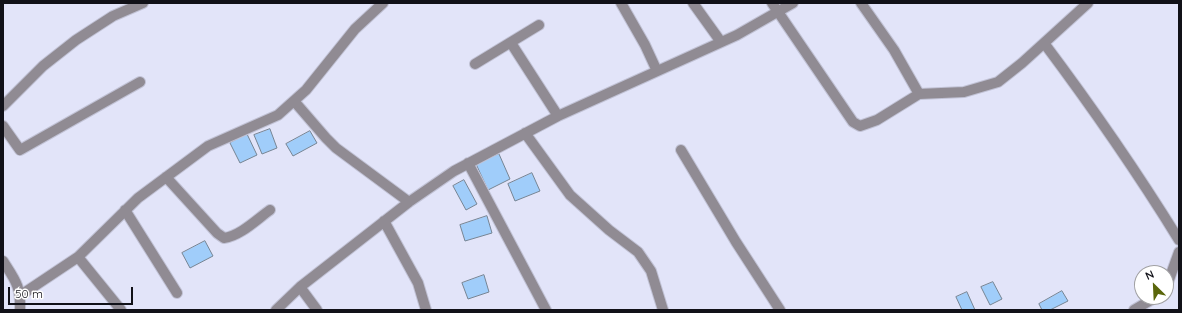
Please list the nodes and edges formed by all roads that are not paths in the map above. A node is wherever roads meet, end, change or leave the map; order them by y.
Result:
1 (143, 3) edge
2 (383, 3) edge
3 (621, 3) edge
4 (693, 3) edge
5 (793, 3) edge
6 (861, 3) edge
7 (1088, 3) edge
8 (775, 7) edge
9 (539, 25) dead end
10 (721, 42) junction
11 (511, 43) junction
12 (1044, 43) junction
13 (475, 64) dead end
14 (657, 71) junction
15 (140, 82) dead end
16 (919, 94) junction
17 (294, 101) junction
18 (3, 106) edge
19 (558, 116) junction
20 (3, 126) edge
21 (525, 133) junction
22 (681, 150) dead end
23 (468, 163) junction
24 (166, 177) junction
25 (409, 202) junction
26 (125, 210) junction
27 (270, 210) dead end
28 (384, 221) junction
29 (1179, 240) edge
30 (1179, 252) edge
31 (78, 257) junction
32 (3, 261) edge
33 (1174, 266) edge
34 (300, 287) junction
35 (177, 293) dead end
36 (21, 295) junction
37 (20, 310) edge
38 (121, 310) edge
39 (276, 310) edge
40 (317, 310) edge
41 (426, 310) edge
42 (546, 310) edge
43 (663, 310) edge
44 (780, 310) edge

1 - 18 street
2 - 17 street
3 - 14 street
4 - 10 street
5 - 8 street
6 - 16 street
7 - 12 street
8 - 10 street
8 - 16 street
9 - 11 street
10 - 14 street
11 - 13 street
11 - 19 street
12 - 16 street
12 - 29 street
14 - 19 street
15 - 20 street
17 - 24 street
17 - 25 street
19 - 21 street
21 - 23 street
21 - 43 street
22 - 44 street
23 - 25 street
23 - 42 street
24 - 26 street
24 - 27 street
25 - 28 street
26 - 31 street
26 - 35 street
28 - 34 street
28 - 41 street
30 - 33 street
31 - 36 street
31 - 38 street
32 - 36 street
34 - 39 street
34 - 40 street
36 - 37 street

